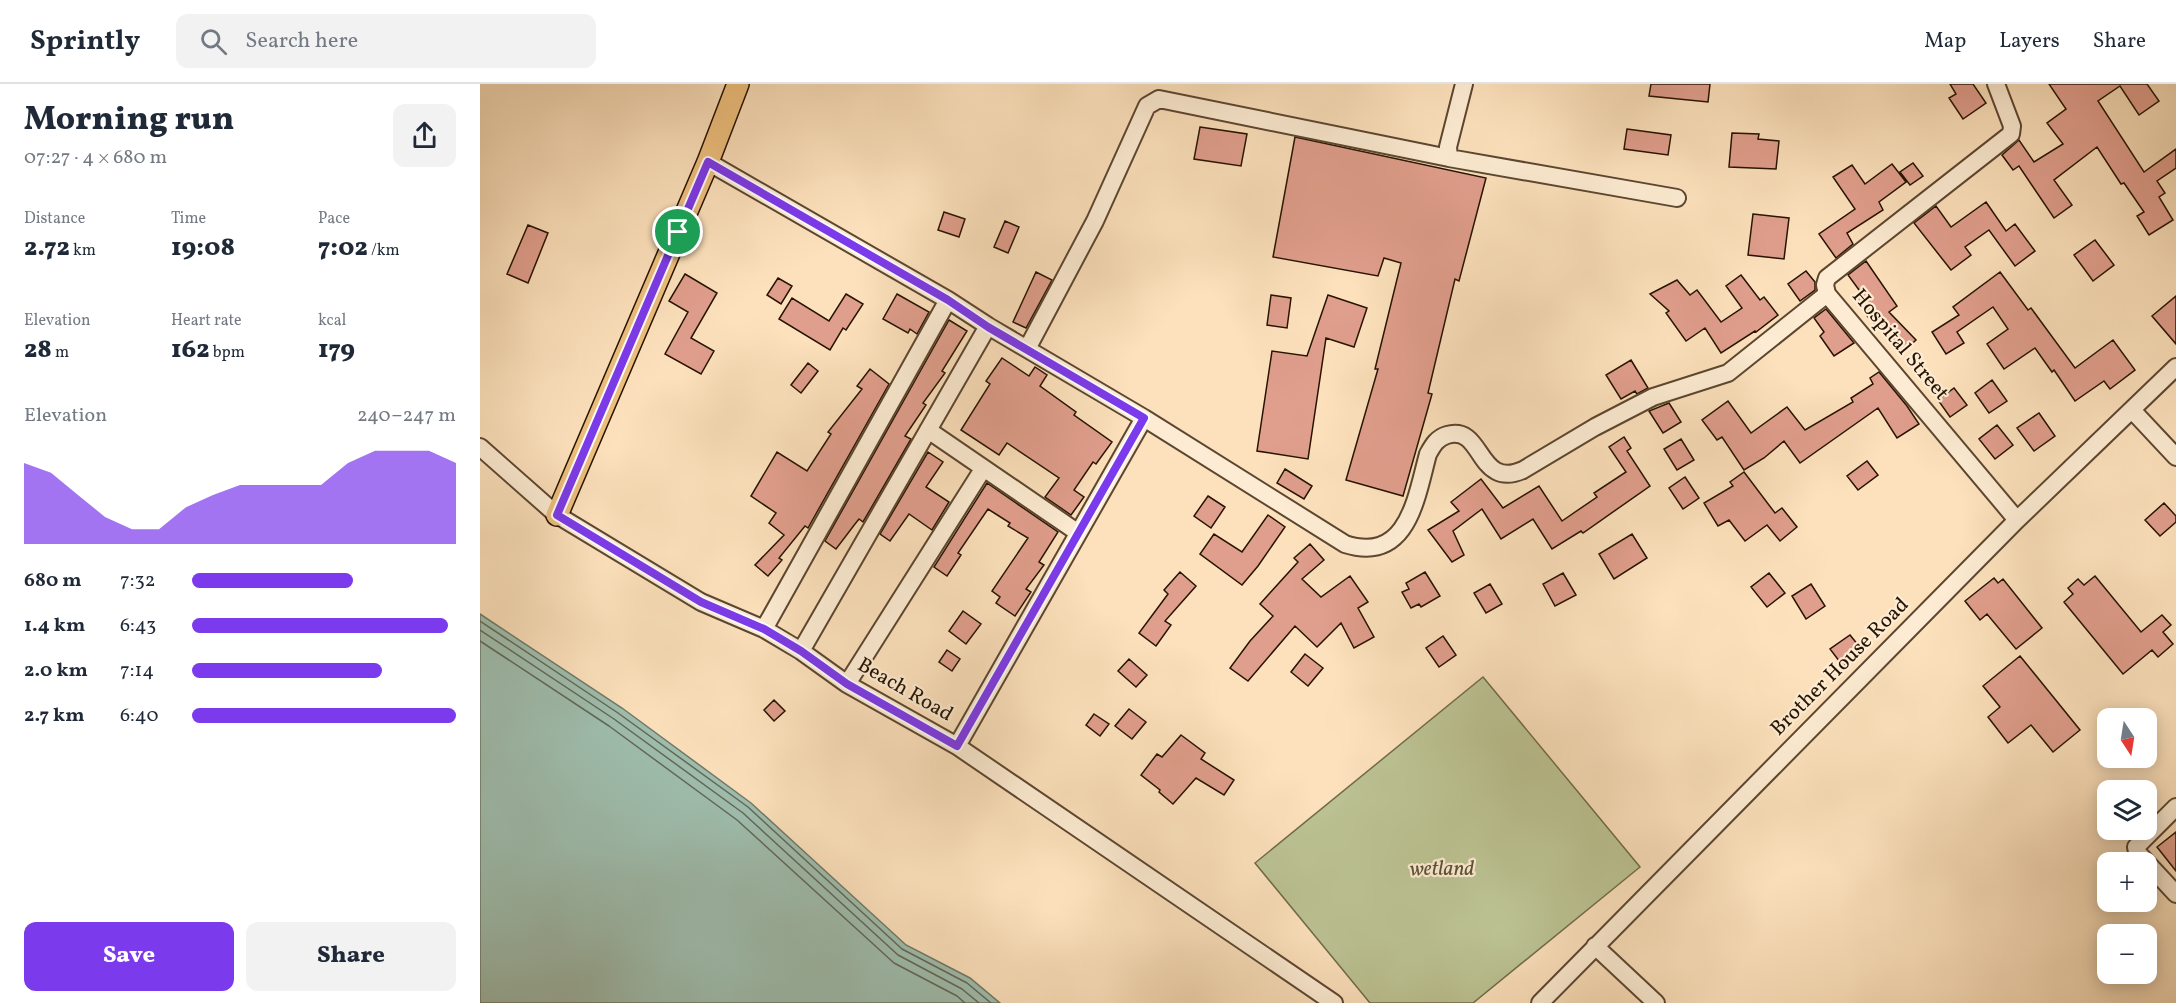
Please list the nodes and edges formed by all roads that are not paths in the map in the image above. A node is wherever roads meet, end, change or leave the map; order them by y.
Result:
1 (738, 84) edge
2 (1464, 84) edge
3 (1996, 84) edge
4 (1449, 158) junction
5 (708, 162) junction
6 (1677, 198) dead end
7 (1827, 294) junction
8 (948, 300) junction
9 (988, 327) junction
10 (1027, 349) junction
11 (2176, 367) edge
12 (2132, 410) junction
13 (1144, 418) junction
14 (928, 430) junction
15 (480, 447) edge
16 (2176, 457) edge
17 (984, 469) junction
18 (557, 515) junction
19 (2017, 520) junction
20 (1077, 532) junction
21 (764, 629) junction
22 (801, 651) junction
23 (847, 684) junction
24 (957, 746) junction
25 (2176, 807) edge
26 (2176, 894) edge
27 (1595, 946) junction
28 (1334, 1003) edge
29 (1540, 1003) edge
30 (1656, 1003) edge

1 - 5 main road
2 - 4 street
3 - 7 street, Hospital Street
4 - 6 street
4 - 10 street
5 - 8 street
5 - 18 main road
7 - 13 street
7 - 19 street, Hospital Street
8 - 9 street
8 - 21 street
9 - 10 street
9 - 14 street
10 - 13 street
11 - 12 street, Brother House Road
12 - 16 street
12 - 19 street, Brother House Road
13 - 20 street
14 - 17 street
14 - 22 street
15 - 18 street, Beach Road
17 - 20 street
17 - 23 street
18 - 21 street, Beach Road
19 - 27 street, Brother House Road
20 - 24 street
21 - 22 street, Beach Road
22 - 23 street, Beach Road
23 - 24 street, Beach Road
24 - 28 street, Beach Road
25 - 26 street
27 - 29 street, Brother House Road
27 - 30 street

